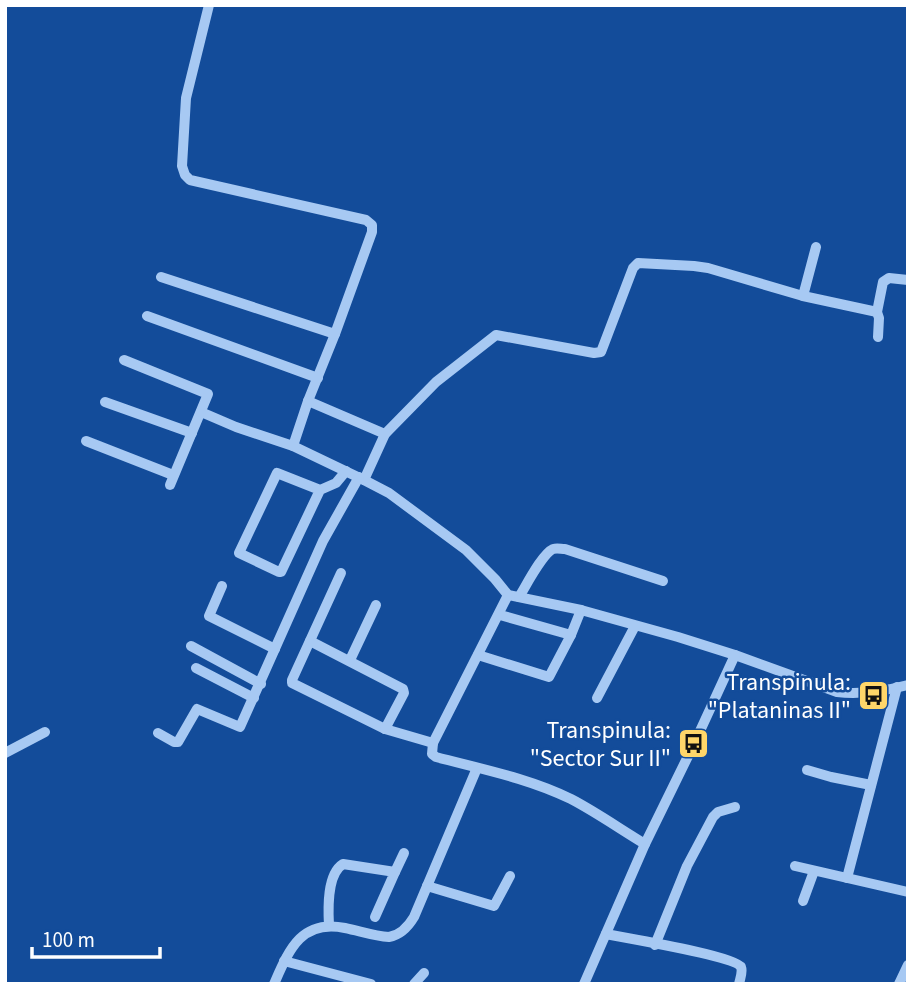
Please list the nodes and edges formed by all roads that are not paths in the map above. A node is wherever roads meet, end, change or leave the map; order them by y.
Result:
1 (209, 5) edge
2 (816, 247) dead end
3 (160, 277) dead end
4 (908, 280) edge
5 (803, 296) junction
6 (877, 312) junction
7 (147, 316) dead end
8 (335, 334) junction
9 (878, 337) dead end
10 (124, 360) dead end
11 (318, 378) junction
12 (308, 401) junction
13 (105, 402) dead end
14 (201, 412) junction
15 (192, 433) junction
16 (385, 434) junction
17 (86, 441) dead end
18 (293, 446) junction
19 (346, 471) junction
20 (361, 478) junction
21 (320, 490) junction
22 (341, 573) dead end
23 (663, 581) dead end
24 (222, 586) dead end
25 (514, 596) junction
26 (376, 605) dead end
27 (581, 610) junction
28 (500, 615) junction
29 (635, 626) junction
30 (570, 635) junction
31 (310, 641) junction
32 (191, 646) dead end
33 (275, 649) junction
34 (478, 655) junction
35 (735, 655) junction
36 (350, 660) junction
37 (196, 668) dead end
38 (261, 684) junction
39 (903, 686) edge
40 (254, 698) junction
41 (597, 698) dead end
42 (385, 729) junction
43 (45, 732) dead end
44 (158, 733) dead end
45 (433, 743) junction
46 (5, 753) edge
47 (477, 768) junction
48 (807, 770) dead end
49 (872, 785) junction
50 (735, 807) dead end
51 (645, 844) junction
52 (404, 853) dead end
53 (795, 866) dead end
54 (814, 871) junction
55 (395, 872) junction
56 (510, 876) dead end
57 (847, 877) junction
58 (427, 886) junction
59 (908, 892) edge
60 (803, 901) dead end
61 (375, 917) dead end
62 (328, 926) junction
63 (606, 934) junction
64 (655, 944) junction
65 (284, 961) junction
66 (908, 965) edge
67 (424, 974) dead end
68 (274, 984) edge
69 (371, 984) edge
70 (414, 984) edge
71 (584, 984) edge
72 (738, 984) edge
73 (899, 984) edge

1 - 8 street
2 - 5 street
3 - 8 street
4 - 6 street
5 - 6 street
5 - 16 street
6 - 9 street
7 - 11 street
8 - 11 street
10 - 14 street
11 - 12 street
12 - 16 street
12 - 18 street
13 - 15 street
14 - 15 street
14 - 18 street
15 - 17 street
16 - 20 street
18 - 19 street
19 - 20 street
19 - 21 street
20 - 25 street
20 - 33 street
21 - 21 street
22 - 31 street
23 - 25 street
24 - 33 street
25 - 27 street
25 - 28 street
26 - 36 street
27 - 29 street
27 - 30 street
28 - 30 street
28 - 34 street
29 - 35 street
29 - 41 street
30 - 34 street
31 - 36 street
31 - 42 street
32 - 38 street
33 - 38 street
34 - 45 street
35 - 39 street
35 - 51 street
36 - 42 street
37 - 40 street
38 - 40 street
39 - 49 street
40 - 44 street
42 - 45 street
43 - 46 street
45 - 47 street
47 - 51 street
47 - 58 street
48 - 49 street
49 - 57 street
50 - 64 street
51 - 63 street
52 - 55 street
53 - 54 street
54 - 57 street
54 - 60 street
55 - 61 street
55 - 62 street
56 - 58 street
57 - 59 street
58 - 62 street
62 - 65 street
63 - 64 street
63 - 71 street
64 - 72 street
65 - 68 street
65 - 69 street
66 - 73 street
67 - 70 street

